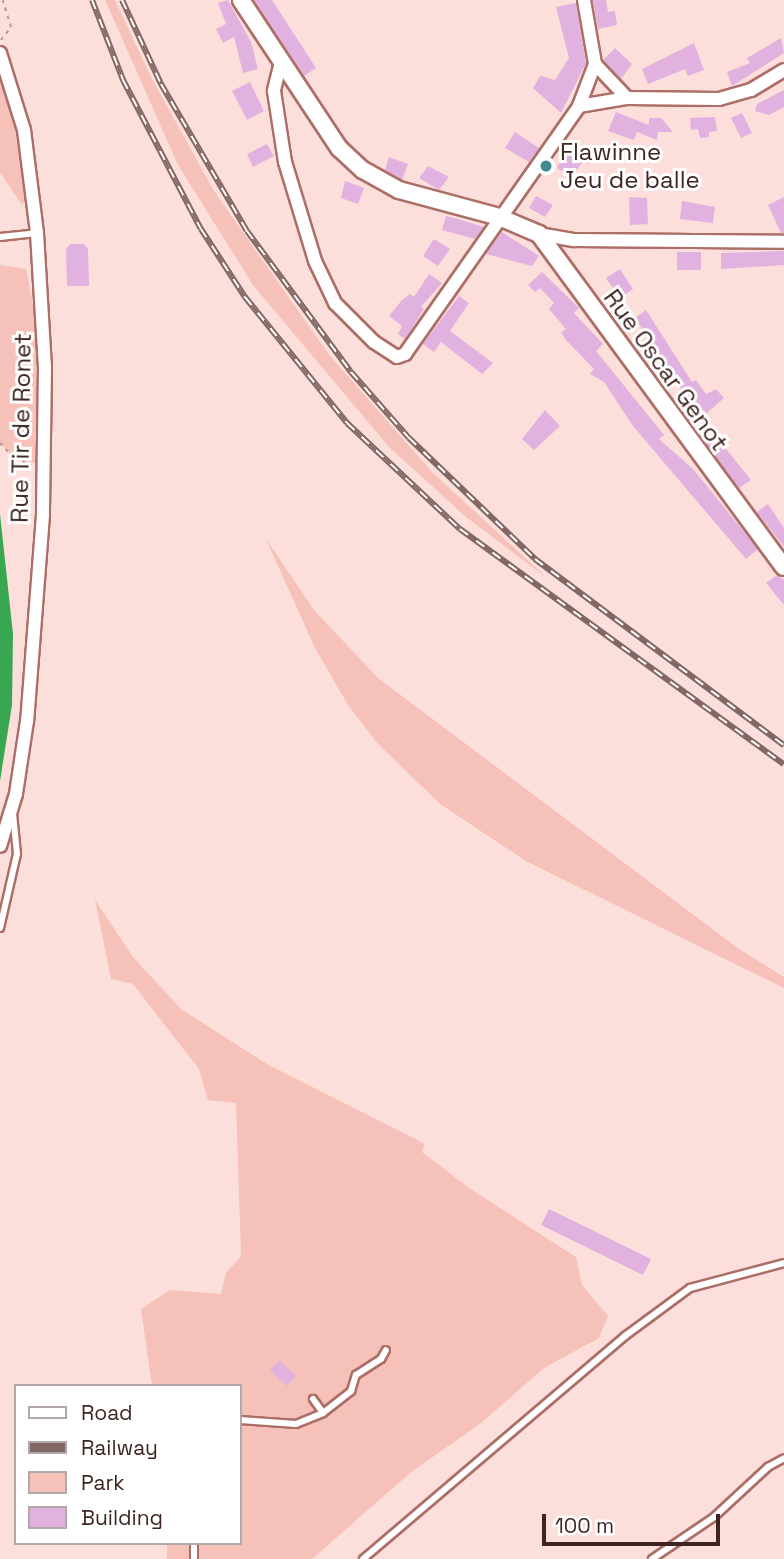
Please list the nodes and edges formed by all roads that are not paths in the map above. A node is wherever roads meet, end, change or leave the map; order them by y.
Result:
1 (241, 0) edge
2 (584, 0) edge
3 (0, 53) edge
4 (281, 62) junction
5 (595, 64) junction
6 (784, 70) edge
7 (627, 98) junction
8 (579, 106) junction
9 (499, 217) junction
10 (37, 233) junction
11 (539, 234) junction
12 (0, 237) edge
13 (784, 242) edge
14 (784, 567) edge
15 (13, 808) junction
16 (0, 846) edge
17 (0, 928) edge
18 (784, 1263) edge
19 (386, 1350) dead end
20 (313, 1399) dead end
21 (323, 1413) junction
22 (242, 1420) edge
23 (784, 1458) edge
24 (363, 1559) edge
25 (652, 1559) edge

1 - 4 street
2 - 5 street
3 - 10 street, Rue Tir de Ronet
4 - 9 street
4 - 9 street
5 - 7 street
5 - 8 street
6 - 7 street
7 - 8 street
8 - 9 street
9 - 11 street
10 - 12 lane
10 - 15 street, Rue Tir de Ronet
11 - 13 street
11 - 14 street, Rue Oscar Genot
15 - 16 street, Rue Tir de Ronet
15 - 17 lane
18 - 24 lane
19 - 21 lane
20 - 21 lane
21 - 22 lane
23 - 25 lane

